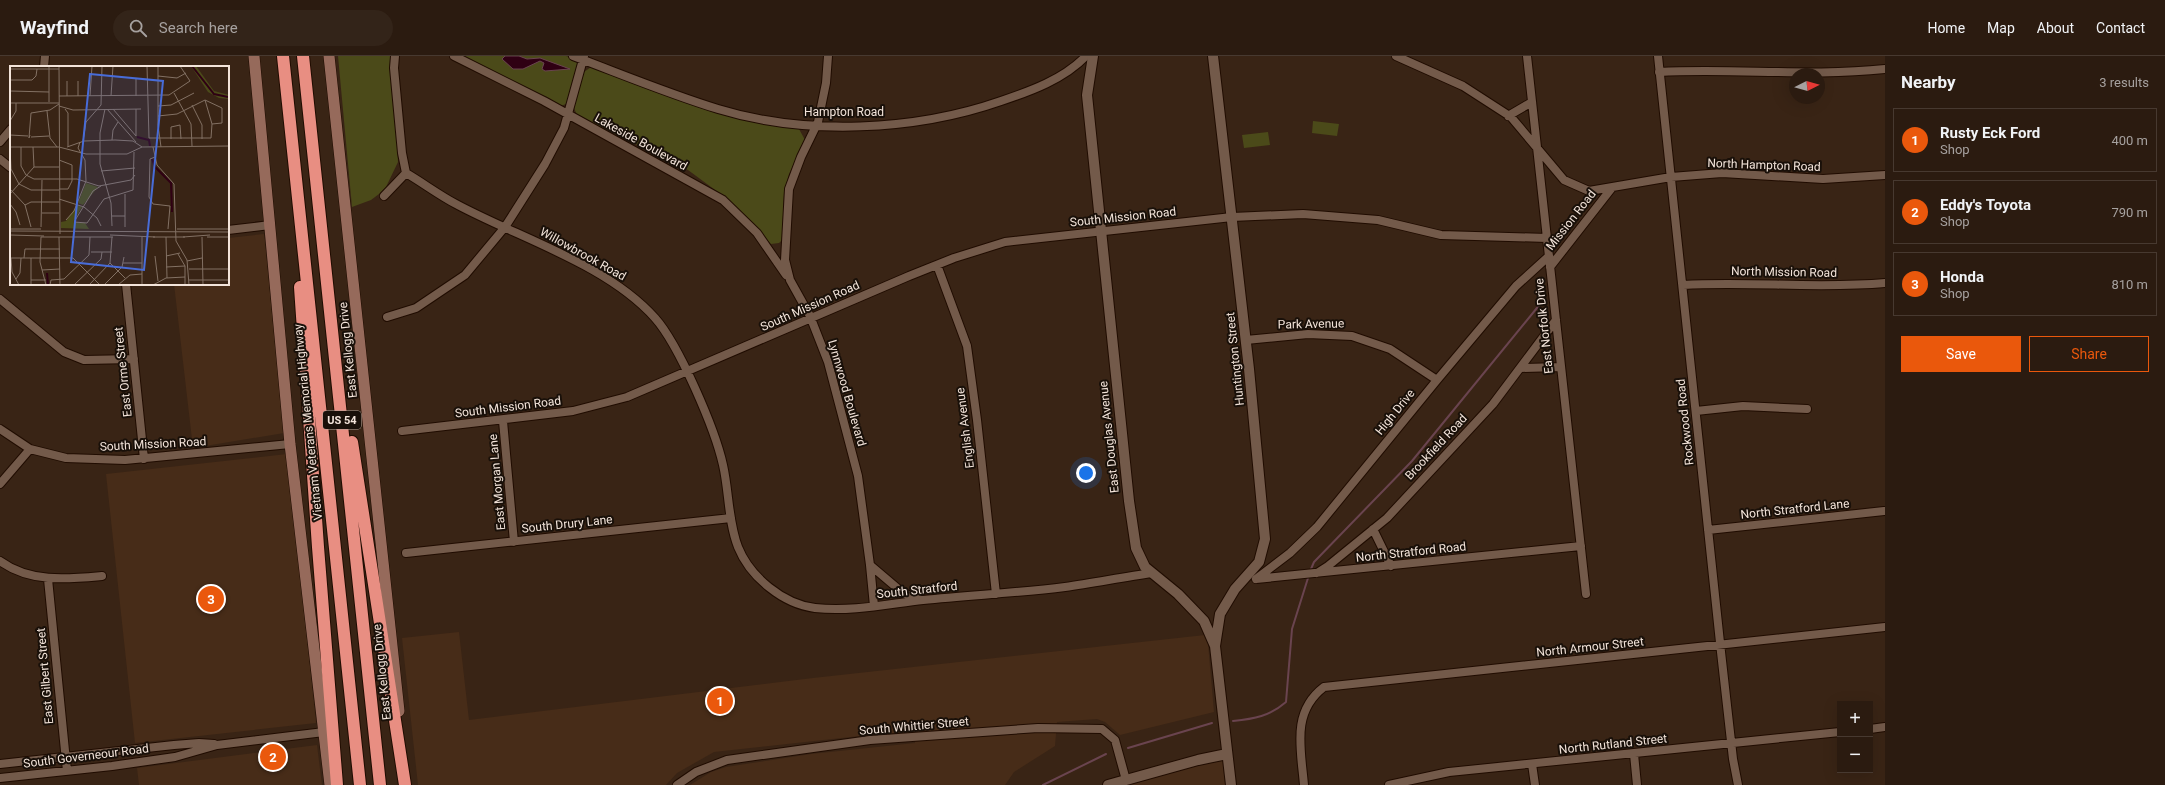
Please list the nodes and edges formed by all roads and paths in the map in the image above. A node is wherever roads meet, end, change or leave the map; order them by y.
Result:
1 (45, 56) edge
2 (254, 56) edge
3 (283, 56) edge
4 (303, 56) edge
5 (329, 56) edge
6 (395, 56) edge
7 (454, 56) edge
8 (573, 56) edge
9 (828, 56) edge
10 (1086, 56) edge
11 (1093, 56) edge
12 (1213, 56) edge
13 (1396, 56) edge
14 (1527, 56) edge
15 (1658, 56) edge
16 (584, 58) edge
17 (44, 66) edge
18 (1885, 69) edge
19 (1659, 72) junction
20 (1532, 102) junction
21 (288, 114) junction
22 (568, 115) junction
23 (1508, 116) junction
24 (817, 126) junction
25 (10, 130) edge
26 (0, 142) edge
27 (1537, 148) junction
28 (0, 159) edge
29 (10, 167) edge
30 (406, 173) junction
31 (1885, 175) edge
32 (1671, 177) junction
33 (1611, 189) junction
34 (384, 196) dead end
35 (1232, 217) junction
36 (270, 225) junction
37 (505, 227) junction
38 (229, 230) edge
39 (1100, 231) junction
40 (1547, 238) junction
41 (323, 256) junction
42 (1549, 256) junction
43 (938, 265) junction
44 (1550, 267) junction
45 (790, 280) junction
46 (1885, 283) edge
47 (126, 285) edge
48 (1682, 285) junction
49 (0, 299) edge
50 (386, 317) dead end
51 (811, 318) junction
52 (1556, 320) junction
53 (1246, 340) junction
54 (134, 359) junction
55 (1560, 367) junction
56 (1521, 368) junction
57 (686, 372) junction
58 (1437, 380) junction
59 (1807, 409) dead end
60 (1696, 411) junction
61 (503, 421) junction
62 (0, 429) edge
63 (402, 431) dead end
64 (290, 444) junction
65 (30, 449) junction
66 (144, 459) junction
67 (0, 484) edge
68 (1884, 511) edge
69 (731, 518) junction
70 (1373, 529) junction
71 (1708, 530) junction
72 (514, 542) junction
73 (1581, 546) junction
74 (406, 553) dead end
75 (0, 561) edge
76 (870, 565) junction
77 (1391, 566) junction
78 (1152, 572) junction
79 (1317, 573) junction
80 (102, 576) dead end
81 (48, 579) junction
82 (1256, 579) junction
83 (1243, 580) junction
84 (996, 594) junction
85 (1586, 594) dead end
86 (924, 600) junction
87 (874, 606) junction
88 (1885, 627) edge
89 (1720, 645) junction
90 (1215, 646) junction
91 (1885, 727) edge
92 (1873, 729) edge
93 (324, 732) junction
94 (1837, 732) edge
95 (1731, 743) junction
96 (174, 745) junction
97 (217, 745) junction
98 (1227, 754) junction
99 (1634, 754) junction
100 (65, 757) junction
101 (175, 757) junction
102 (0, 764) edge
103 (1532, 764) junction
104 (67, 771) junction
105 (0, 778) edge
106 (1126, 780) junction
107 (330, 785) edge
108 (337, 785) edge
109 (360, 785) edge
110 (380, 785) edge
111 (405, 785) edge
112 (677, 785) edge
113 (1108, 785) edge
114 (1231, 785) edge
115 (1304, 785) edge
116 (1389, 785) edge
117 (1535, 785) edge
118 (1637, 785) edge
119 (1738, 785) edge

1 - 17 street
2 - 36 main road
3 - 21 highway, Vietnam Veterans Memorial Highway / US 54
4 - 41 highway, US 54
5 - 111 main road, East Kellogg Drive
6 - 30 street
7 - 22 street, Lakeside Boulevard
8 - 16 street, Hampton Road
9 - 24 street, Lynnwood Boulevard
10 - 24 street, Hampton Road
11 - 39 street, East Douglas Avenue
12 - 35 street, Huntington Street
13 - 23 street
14 - 20 street, East Norfolk Drive
15 - 19 street, Rockwood Road
16 - 22 street
16 - 24 street, Hampton Road
18 - 19 street
19 - 32 street, Rockwood Road
20 - 23 street
20 - 27 street, East Norfolk Drive
21 - 108 highway
21 - 109 highway, Vietnam Veterans Memorial Highway / US 54
22 - 37 street
22 - 45 street, Lakeside Boulevard
23 - 27 street, North Hampton Road
24 - 45 street, Lynnwood Boulevard
25 - 26 street
27 - 33 street, North Hampton Road
27 - 40 street, East Norfolk Drive
28 - 29 street
30 - 34 street
30 - 37 street, Willowbrook Road
31 - 32 street, North Hampton Road
32 - 33 street, North Hampton Road
32 - 48 street, Rockwood Road
33 - 44 street, Mission Road
35 - 39 street, South Mission Road
35 - 40 street
35 - 53 street, Huntington Street
36 - 38 street
36 - 64 main road
37 - 50 street
37 - 57 street, Willowbrook Road
39 - 43 street, South Mission Road
39 - 78 street, East Douglas Avenue
40 - 42 street, East Norfolk Drive
41 - 110 highway, US 54
41 - 111 highway
42 - 44 street, East Norfolk Drive
42 - 58 street, High Drive
43 - 51 street, South Mission Road
43 - 84 street, English Avenue
44 - 52 street, East Norfolk Drive
45 - 51 street, Lynnwood Boulevard
46 - 48 street, North Mission Road
47 - 54 street, East Orme Street
48 - 60 street, Rockwood Road
49 - 54 street
51 - 57 street, South Mission Road
51 - 76 street, Lynnwood Boulevard
52 - 55 street, East Norfolk Drive
52 - 56 street, Brookfield Road
53 - 58 street, Park Avenue
53 - 83 street, Huntington Street
54 - 66 street, East Orme Street
55 - 56 street
55 - 73 street, East Norfolk Drive
56 - 70 street, Brookfield Road
57 - 61 street, South Mission Road
57 - 69 street, Willowbrook Road
58 - 82 street, High Drive
59 - 60 street
60 - 71 street, Rockwood Road
61 - 63 street, South Mission Road
61 - 72 street, East Morgan Lane
62 - 65 street, South Mission Road
64 - 66 street, South Mission Road
64 - 93 main road
65 - 66 street, South Mission Road
65 - 67 street
68 - 71 street, North Stratford Lane
69 - 72 street, South Drury Lane
69 - 87 street, South Stratford
70 - 77 street
70 - 79 street, Brookfield Road
71 - 89 street, Rockwood Road
72 - 74 street, South Drury Lane
73 - 77 street, North Stratford Road
73 - 85 street, East Norfolk Drive
75 - 81 street
76 - 86 street
76 - 87 street, Lynnwood Boulevard
77 - 79 street, North Stratford Road
78 - 84 street, South Stratford
78 - 90 street, East Douglas Avenue
79 - 82 street, North Stratford Road
80 - 81 street
81 - 100 street, East Gilbert Street
82 - 83 street, North Stratford Road
83 - 90 street, Huntington Street
84 - 86 street, South Stratford
86 - 87 street, South Stratford
88 - 89 street, North Armour Street
89 - 95 street, Rockwood Road
89 - 115 street, North Armour Street
90 - 98 street, East Douglas Avenue
91 - 92 street
93 - 97 street, South Governeour Road
93 - 107 main road
94 - 95 street, North Rutland Street
95 - 99 street, North Rutland Street
95 - 119 street, Rockwood Road
96 - 97 street, South Governeour Road
96 - 100 street, South Governeour Road
96 - 101 street
97 - 101 street, South Governeour Road
98 - 106 street
98 - 114 street, East Douglas Avenue
99 - 103 street, North Rutland Street
99 - 118 street
100 - 102 street, South Governeour Road
100 - 104 street, East Gilbert Street
101 - 104 street, South Governeour Road
103 - 116 street, North Rutland Street
103 - 117 street
104 - 105 street, South Governeour Road
106 - 112 street, South Whittier Street
106 - 113 street

